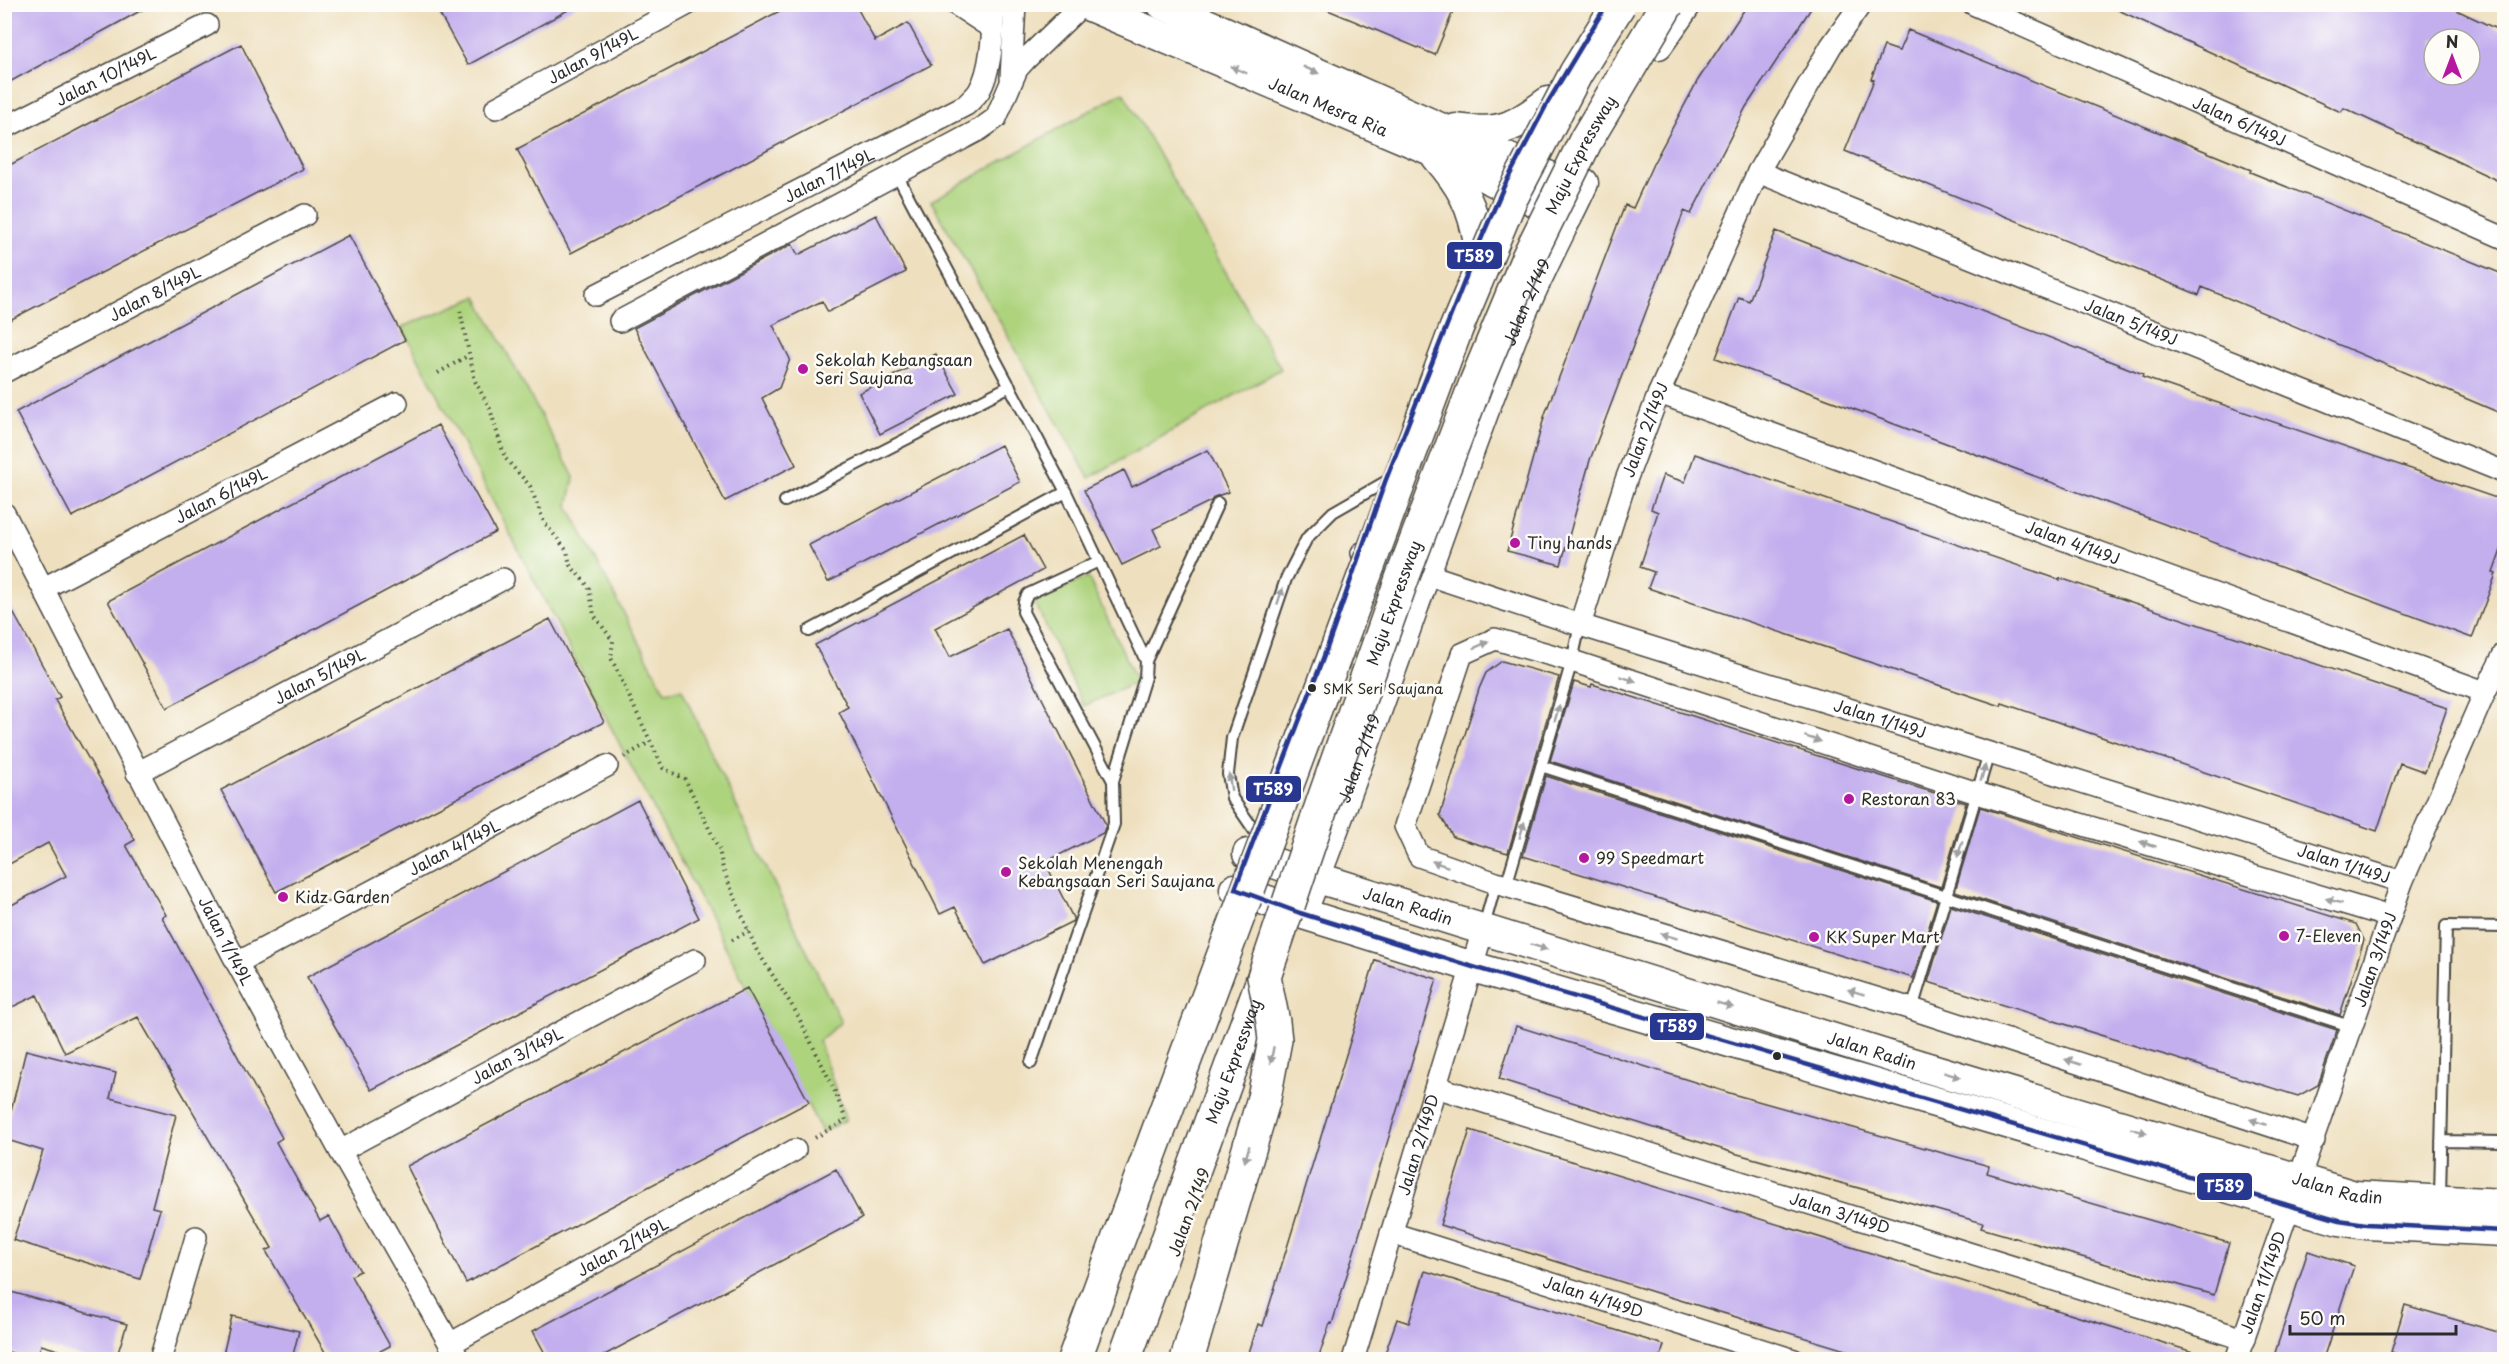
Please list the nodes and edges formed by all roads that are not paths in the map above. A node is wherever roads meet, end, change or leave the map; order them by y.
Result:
1 (688, 4) edge
2 (955, 4) edge
3 (994, 4) edge
4 (1015, 4) edge
5 (1084, 4) edge
6 (1162, 4) edge
7 (1607, 4) edge
8 (1619, 4) edge
9 (1667, 4) edge
10 (1686, 4) edge
11 (1861, 4) edge
12 (1973, 4) edge
13 (207, 25) dead end
14 (993, 29) junction
15 (1010, 85) junction
16 (1548, 102) junction
17 (496, 108) dead end
18 (4, 128) edge
19 (1436, 139) junction
20 (896, 172) junction
21 (1758, 172) junction
22 (1511, 174) junction
23 (1580, 190) junction
24 (304, 215) dead end
25 (1567, 217) junction
26 (2505, 238) edge
27 (1479, 244) junction
28 (596, 295) dead end
29 (620, 321) dead end
30 (4, 372) edge
31 (1010, 386) junction
32 (1659, 393) junction
33 (397, 403) dead end
34 (2505, 472) edge
35 (1385, 482) junction
36 (1066, 492) junction
37 (785, 501) dead end
38 (1218, 503) dead end
39 (4, 513) edge
40 (1360, 552) junction
41 (1099, 561) junction
42 (1425, 574) junction
43 (503, 579) dead end
44 (44, 588) junction
45 (1580, 624) junction
46 (809, 631) dead end
47 (2505, 654) edge
48 (1146, 661) junction
49 (1572, 661) junction
50 (2485, 692) junction
51 (1989, 753) junction
52 (607, 766) road end
53 (1541, 766) junction
54 (137, 773) junction
55 (1113, 781) junction
56 (1977, 793) junction
57 (1252, 844) junction
58 (1314, 877) junction
59 (2402, 882) junction
60 (1501, 885) junction
61 (1235, 889) junction
62 (1945, 896) junction
63 (1300, 913) junction
64 (2390, 918) junction
65 (2505, 927) edge
66 (1483, 930) junction
67 (695, 960) dead end
68 (237, 963) junction
69 (1473, 967) junction
70 (1264, 977) junction
71 (1912, 1009) junction
72 (2353, 1027) junction
73 (1031, 1063) dead end
74 (1436, 1087) junction
75 (2314, 1140) junction
76 (2441, 1141) junction
77 (2505, 1142) edge
78 (795, 1150) road end
79 (340, 1151) junction
80 (2296, 1192) junction
81 (2440, 1201) junction
82 (2505, 1204) edge
83 (2505, 1231) edge
84 (1391, 1233) junction
85 (196, 1237) dead end
86 (2244, 1339) junction
87 (454, 1352) edge
88 (160, 1359) edge
89 (1067, 1359) edge
90 (1074, 1359) edge
91 (1124, 1359) edge
92 (1133, 1359) edge
93 (1187, 1359) edge
94 (1353, 1359) edge
95 (1794, 1359) edge
96 (2236, 1359) edge

1 - 17 street, Jalan 9/149L
2 - 14 street
3 - 14 street, Jalan 7/149L
4 - 15 street
5 - 15 street
19 -> 5 main road, Jalan Mesra Ria
6 -> 19 main road, Jalan Mesra Ria
7 - 16 main road
8 - 90 highway, bridge
9 - 70 highway, Maju Expressway, bridge
10 - 23 main road, Jalan 2/149
11 - 21 street, Jalan 2/149J
12 - 26 street, Jalan 6/149J
13 - 18 street, Jalan 10/149L
14 - 28 street, Jalan 7/149L
15 - 20 street
16 - 19 main road
16 - 22 main road
19 - 22 main road, Jalan Mesra Ria
19 - 27 main road
20 - 29 street
20 - 31 lane
21 - 32 street, Jalan 2/149J
21 - 34 street, Jalan 5/149J
22 - 23 main road, Jalan Mesra Ria
22 - 25 main road, Jalan Mesra Ria
22 - 27 main road
23 - 25 main road, Jalan 2/149
24 - 30 street, Jalan 8/149L
25 - 42 main road, Jalan 2/149
27 - 35 main road
31 - 36 lane
31 - 37 lane
32 - 45 street, Jalan 2/149J
32 - 50 street, Jalan 4/149J
33 - 44 street, Jalan 6/149L
35 - 40 main road
57 -> 35 lane
36 - 41 lane
36 - 46 lane
38 - 48 lane
39 - 44 street, Jalan 1/149L
40 - 42 street, Jalan 1/149J
40 - 57 main road
41 - 48 lane
41 - 55 lane
42 - 45 street, Jalan 1/149J
42 - 58 main road, Jalan 2/149
43 - 54 street, Jalan 5/149L
44 - 54 street, Jalan 1/149L
45 - 49 lane, Jalan 2/149J
45 - 51 street, Jalan 1/149J
47 - 50 street, Jalan 3/149J
48 - 55 lane
53 -> 49 lane, Jalan 2/149J
49 -> 56 street
60 -> 49 street
50 - 59 street, Jalan 3/149J
56 -> 51 lane
51 - 59 street, Jalan 1/149J
52 - 68 street, Jalan 4/149L
60 -> 53 lane, Jalan 2/149J
53 - 62 lane
54 - 68 street, Jalan 1/149L
55 - 73 lane
56 -> 62 lane
64 -> 56 street
57 - 58 main road, Jalan Radin
57 - 61 main road
58 - 63 main road, Jalan 2/149
58 - 66 main road, Jalan Radin
59 - 64 street, Jalan 3/149J
60 - 66 lane, Jalan 2/149J
71 -> 60 street
61 - 63 main road, Jalan Radin
61 - 89 main road
62 - 71 lane
62 - 72 lane
63 - 69 main road, Jalan Radin
63 - 92 main road, Jalan 2/149
64 - 72 street, Jalan 3/149J
65 - 76 lane
66 - 69 street, Jalan 2/149D
66 -> 80 main road, Jalan Radin
67 - 79 street, Jalan 3/149L
68 - 79 street, Jalan 1/149L
69 - 74 street, Jalan 2/149D
69 - 80 main road, Jalan Radin
70 - 91 highway, Maju Expressway
70 -> 93 highway, bridge
75 -> 71 street
72 - 75 street, Jalan 3/149J
74 - 84 street, Jalan 2/149D
74 - 86 street, Jalan 3/149D
75 - 80 street, Jalan 3/149J
76 - 77 lane
76 - 81 lane
78 - 87 street, Jalan 2/149L
79 - 87 street, Jalan 1/149L
80 - 81 main road, Jalan Radin
80 - 83 main road, Jalan Radin
80 - 86 street, Jalan 11/149D
81 - 82 main road, Jalan Radin
84 - 94 street, Jalan 2/149D
84 - 95 street, Jalan 4/149D
85 - 88 street
86 - 96 street, Jalan 11/149D

